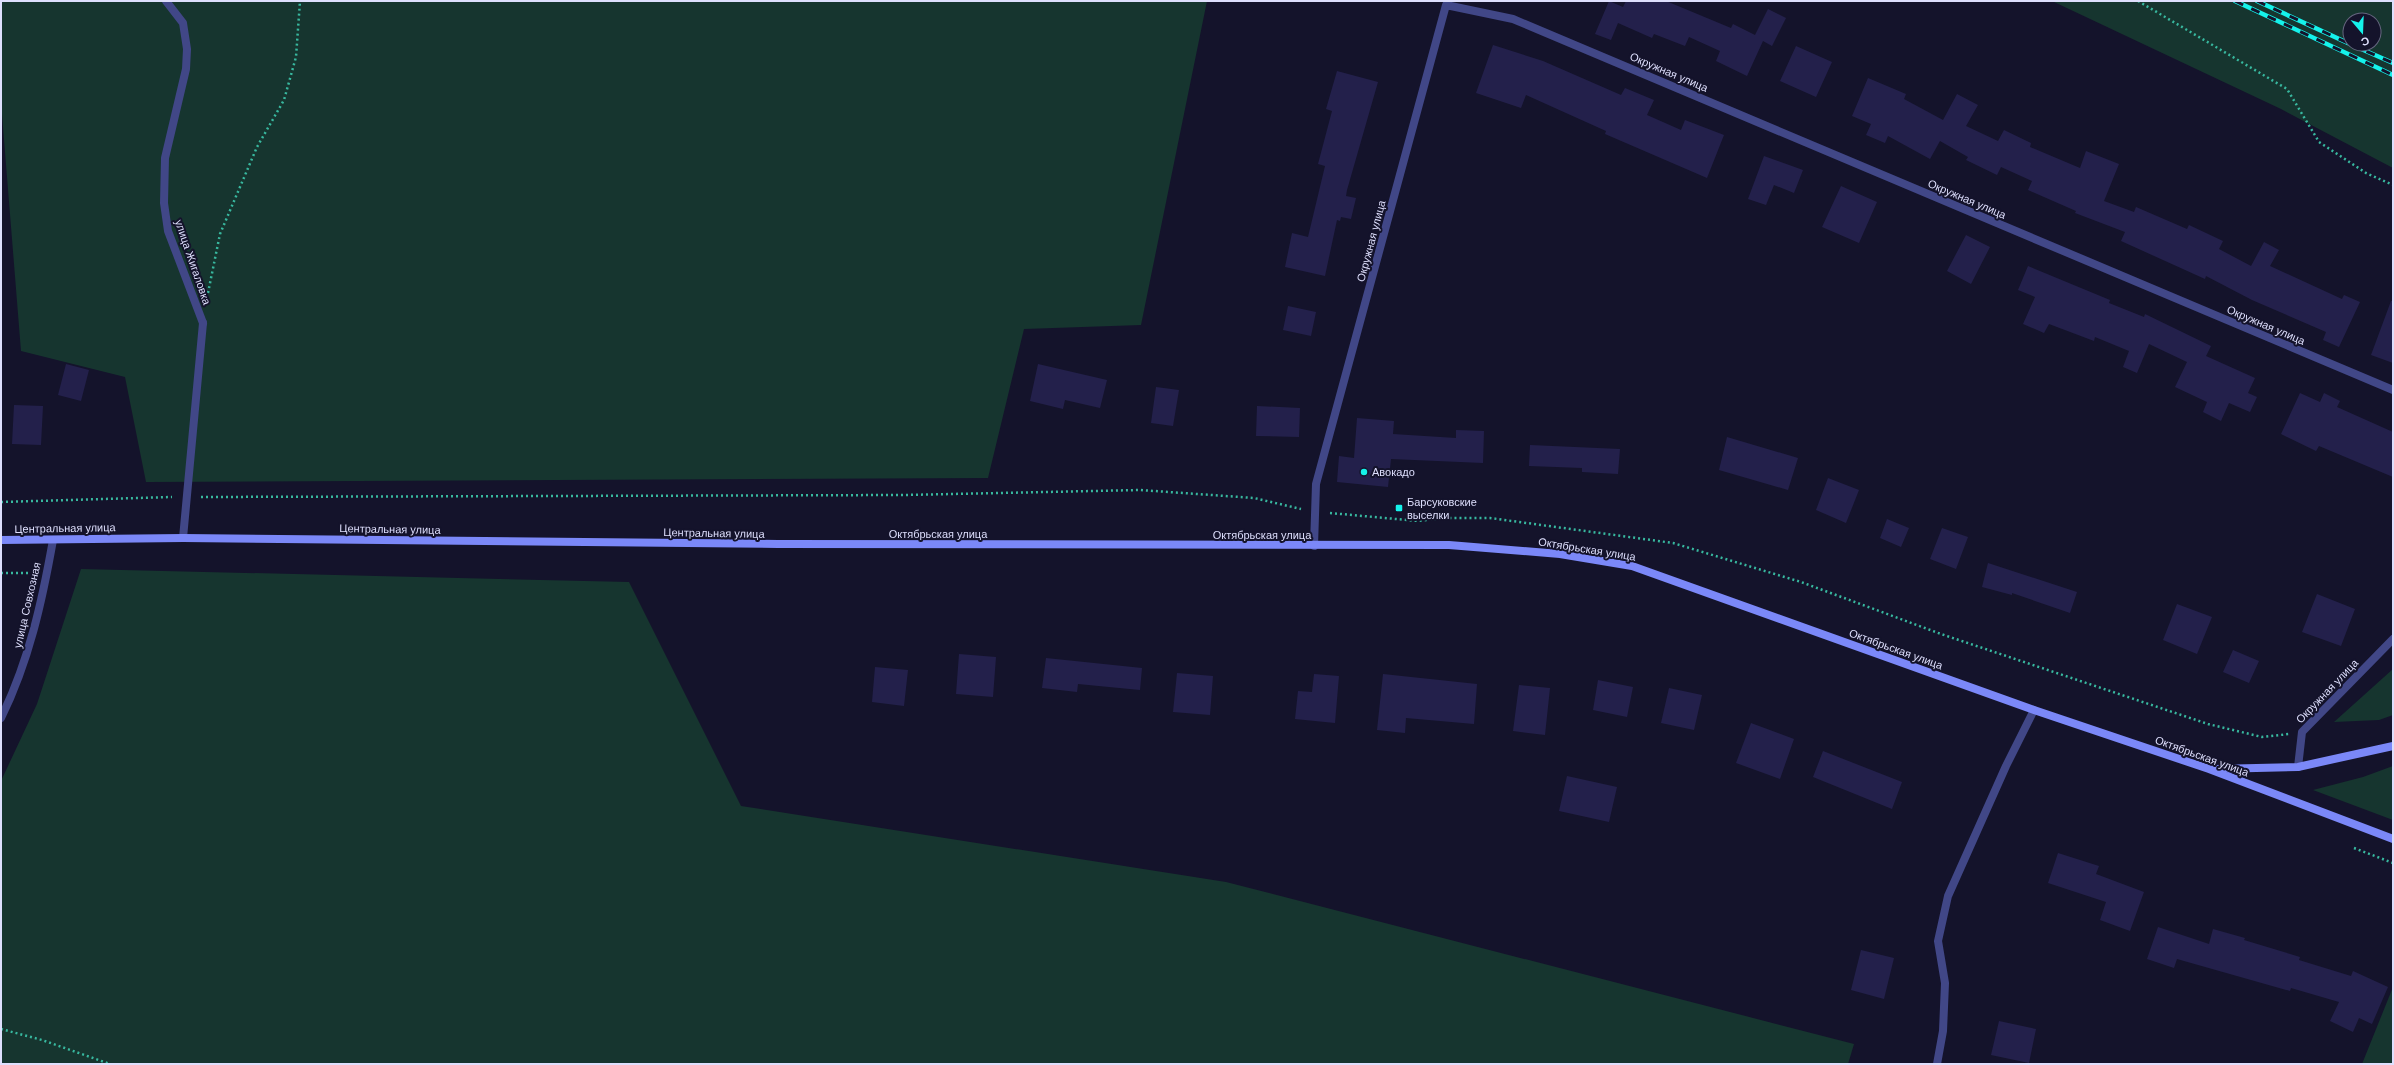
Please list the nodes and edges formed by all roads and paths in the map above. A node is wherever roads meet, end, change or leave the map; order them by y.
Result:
1 (166, 1) edge
2 (300, 1) edge
3 (2138, 1) edge
4 (1447, 3) edge
5 (2393, 185) edge
6 (208, 295) dead end
7 (2393, 390) edge
8 (186, 497) junction
9 (1, 502) edge
10 (1314, 511) junction
11 (183, 538) junction
12 (1, 540) edge
13 (53, 540) junction
14 (778, 544) joint
15 (1314, 546) junction
16 (1, 573) edge
17 (47, 574) junction
18 (2393, 639) edge
19 (2034, 710) junction
20 (1, 718) edge
21 (2302, 732) junction
22 (2393, 746) edge
23 (2298, 767) junction
24 (2209, 769) junction
25 (2393, 839) edge
26 (2354, 848) dead end
27 (2393, 863) edge
28 (1, 1029) edge
29 (110, 1064) edge
30 (1937, 1064) edge

1 - 8 street, улица Жигаловка
2 - 6 path
3 - 5 path
4 - 7 street, Окружная улица
4 - 10 street, Окружная улица
8 - 9 path
8 - 10 path
8 - 11 street, улица Жигаловка
10 - 15 street, Окружная улица
10 - 21 path
11 - 13 main road, Центральная улица
11 - 14 main road, Центральная улица
12 - 13 main road, Центральная улица
13 - 17 street, улица Совхозная
14 - 15 main road, Октябрьская улица
15 - 19 main road, Октябрьская улица
16 - 17 path
17 - 20 street, улица Совхозная
18 - 21 street, Окружная улица
19 - 24 main road, Октябрьская улица
19 - 30 street
21 - 23 street, Окружная улица
22 - 23 main road
23 - 24 main road
24 - 25 main road, Октябрьская улица
26 - 27 path
28 - 29 path

